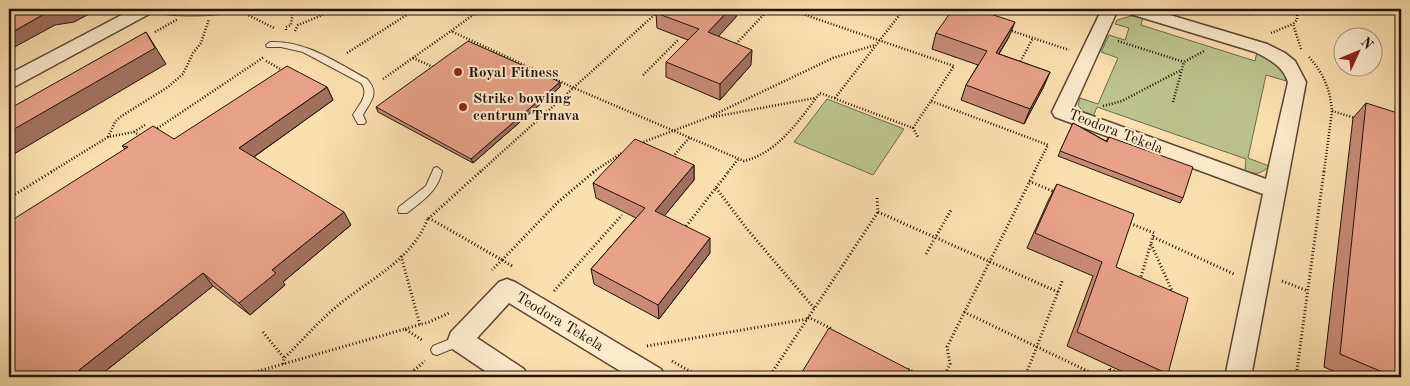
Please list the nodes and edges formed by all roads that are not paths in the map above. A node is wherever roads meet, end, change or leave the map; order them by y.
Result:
1 (145, 9) edge
2 (1110, 9) edge
3 (1133, 9) edge
4 (1397, 9) edge
5 (1401, 11) edge
6 (270, 45) dead end
7 (9, 82) edge
8 (361, 122) dead end
9 (437, 171) dead end
10 (1274, 190) junction
11 (404, 210) dead end
12 (460, 340) junction
13 (437, 350) road end
14 (516, 377) edge
15 (652, 377) edge
16 (1238, 377) edge

1 - 7 street
2 - 10 street, Teodora Tekela
3 - 10 street
4 - 5 lane
6 - 8 lane
9 - 11 lane
10 - 16 street
12 - 13 lane
12 - 14 street
12 - 15 street, Teodora Tekela

